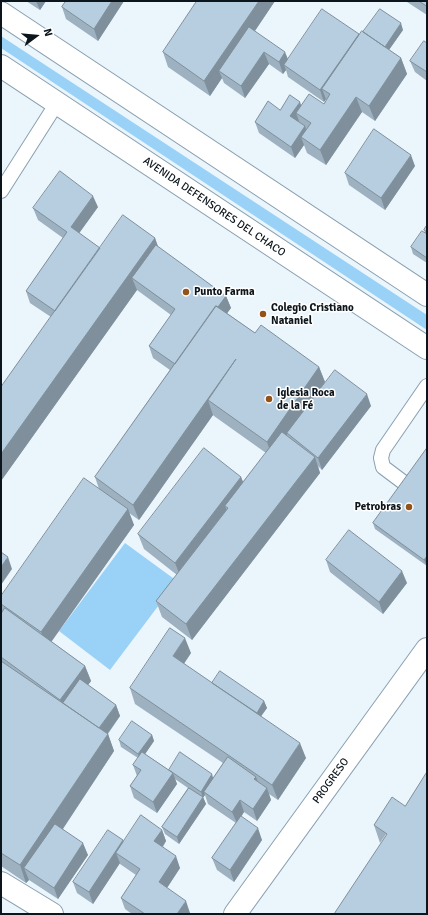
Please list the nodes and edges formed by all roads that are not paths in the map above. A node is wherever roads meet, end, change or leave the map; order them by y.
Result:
1 (1, 13) edge
2 (1, 66) edge
3 (57, 103) junction
4 (1, 192) edge
5 (427, 295) edge
6 (427, 348) edge
7 (427, 386) edge
8 (407, 485) edge
9 (427, 649) edge
10 (1, 883) edge
11 (52, 914) edge
12 (235, 914) edge

1 - 5 main road
2 - 3 main road, AVENIDA DEFENSORES DEL CHACO
3 - 4 lane
3 - 6 main road, AVENIDA DEFENSORES DEL CHACO
7 - 8 lane
9 - 12 main road, PROGRESO
10 - 11 main road

